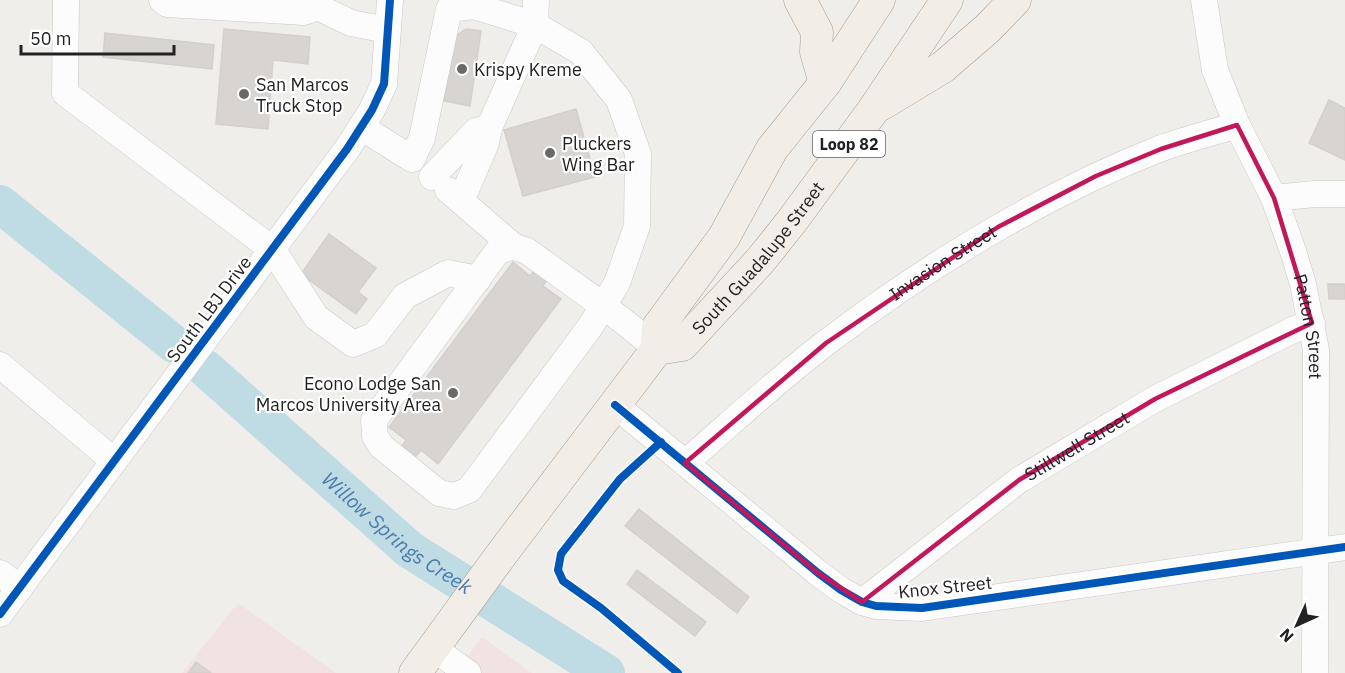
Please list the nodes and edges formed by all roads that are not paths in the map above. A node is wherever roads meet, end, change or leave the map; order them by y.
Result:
1 (66, 0) edge
2 (162, 0) edge
3 (390, 0) edge
4 (800, 0) edge
5 (879, 0) edge
6 (947, 0) edge
7 (1015, 0) edge
8 (1204, 0) edge
9 (318, 4) edge
10 (536, 13) edge
11 (387, 30) junction
12 (825, 83) junction
13 (874, 109) junction
14 (1237, 125) junction
15 (362, 127) junction
16 (489, 128) junction
17 (412, 159) junction
18 (432, 177) junction
19 (1345, 194) edge
20 (1274, 198) junction
21 (460, 201) junction
22 (513, 246) junction
23 (273, 250) junction
24 (478, 279) junction
25 (603, 306) junction
26 (1312, 323) junction
27 (657, 349) junction
28 (0, 365) edge
29 (615, 405) junction
30 (114, 461) junction
31 (685, 463) junction
32 (1345, 547) edge
33 (1315, 550) junction
34 (10, 580) edge
35 (862, 602) junction
36 (0, 614) edge
37 (434, 648) junction
38 (415, 673) edge
39 (468, 673) edge
40 (1315, 673) edge

1 - 23 street
2 - 9 street
3 - 11 street, South LBJ Drive
4 - 12 main road
5 - 12 main road, South Guadalupe Street
6 - 13 main road, South Guadalupe Street / Loop 82
7 - 13 main road
8 - 14 street, Patton Street
9 - 11 street
10 - 16 street
10 - 17 street
10 - 25 street
11 - 15 street, South LBJ Drive
12 - 27 main road, South Guadalupe Street
13 - 27 main road, South Guadalupe Street / Loop 82
14 - 20 street, Patton Street
14 - 31 street, Invasion Street
15 - 17 street
15 - 23 street, South LBJ Drive
16 - 18 street
16 - 21 street
17 - 18 street
18 - 21 street
19 - 20 street
20 - 26 street, Patton Street
21 - 22 street
22 - 24 street
22 - 25 street
23 - 24 street
23 - 30 street, South LBJ Drive
24 - 25 street
25 - 27 street
26 - 33 street, Patton Street
26 - 35 street, Stillwell Street
27 - 29 main road, South Guadalupe Street
28 - 30 street
29 - 31 street, Knox Street
29 - 37 main road, South Guadalupe Street
30 - 34 street, South LBJ Drive
31 - 35 street, Knox Street
32 - 33 street, Knox Street
33 - 35 street, Knox Street
33 - 40 street, Patton Street
34 - 36 street, South LBJ Drive
37 - 38 main road, South Guadalupe Street
37 - 39 street

